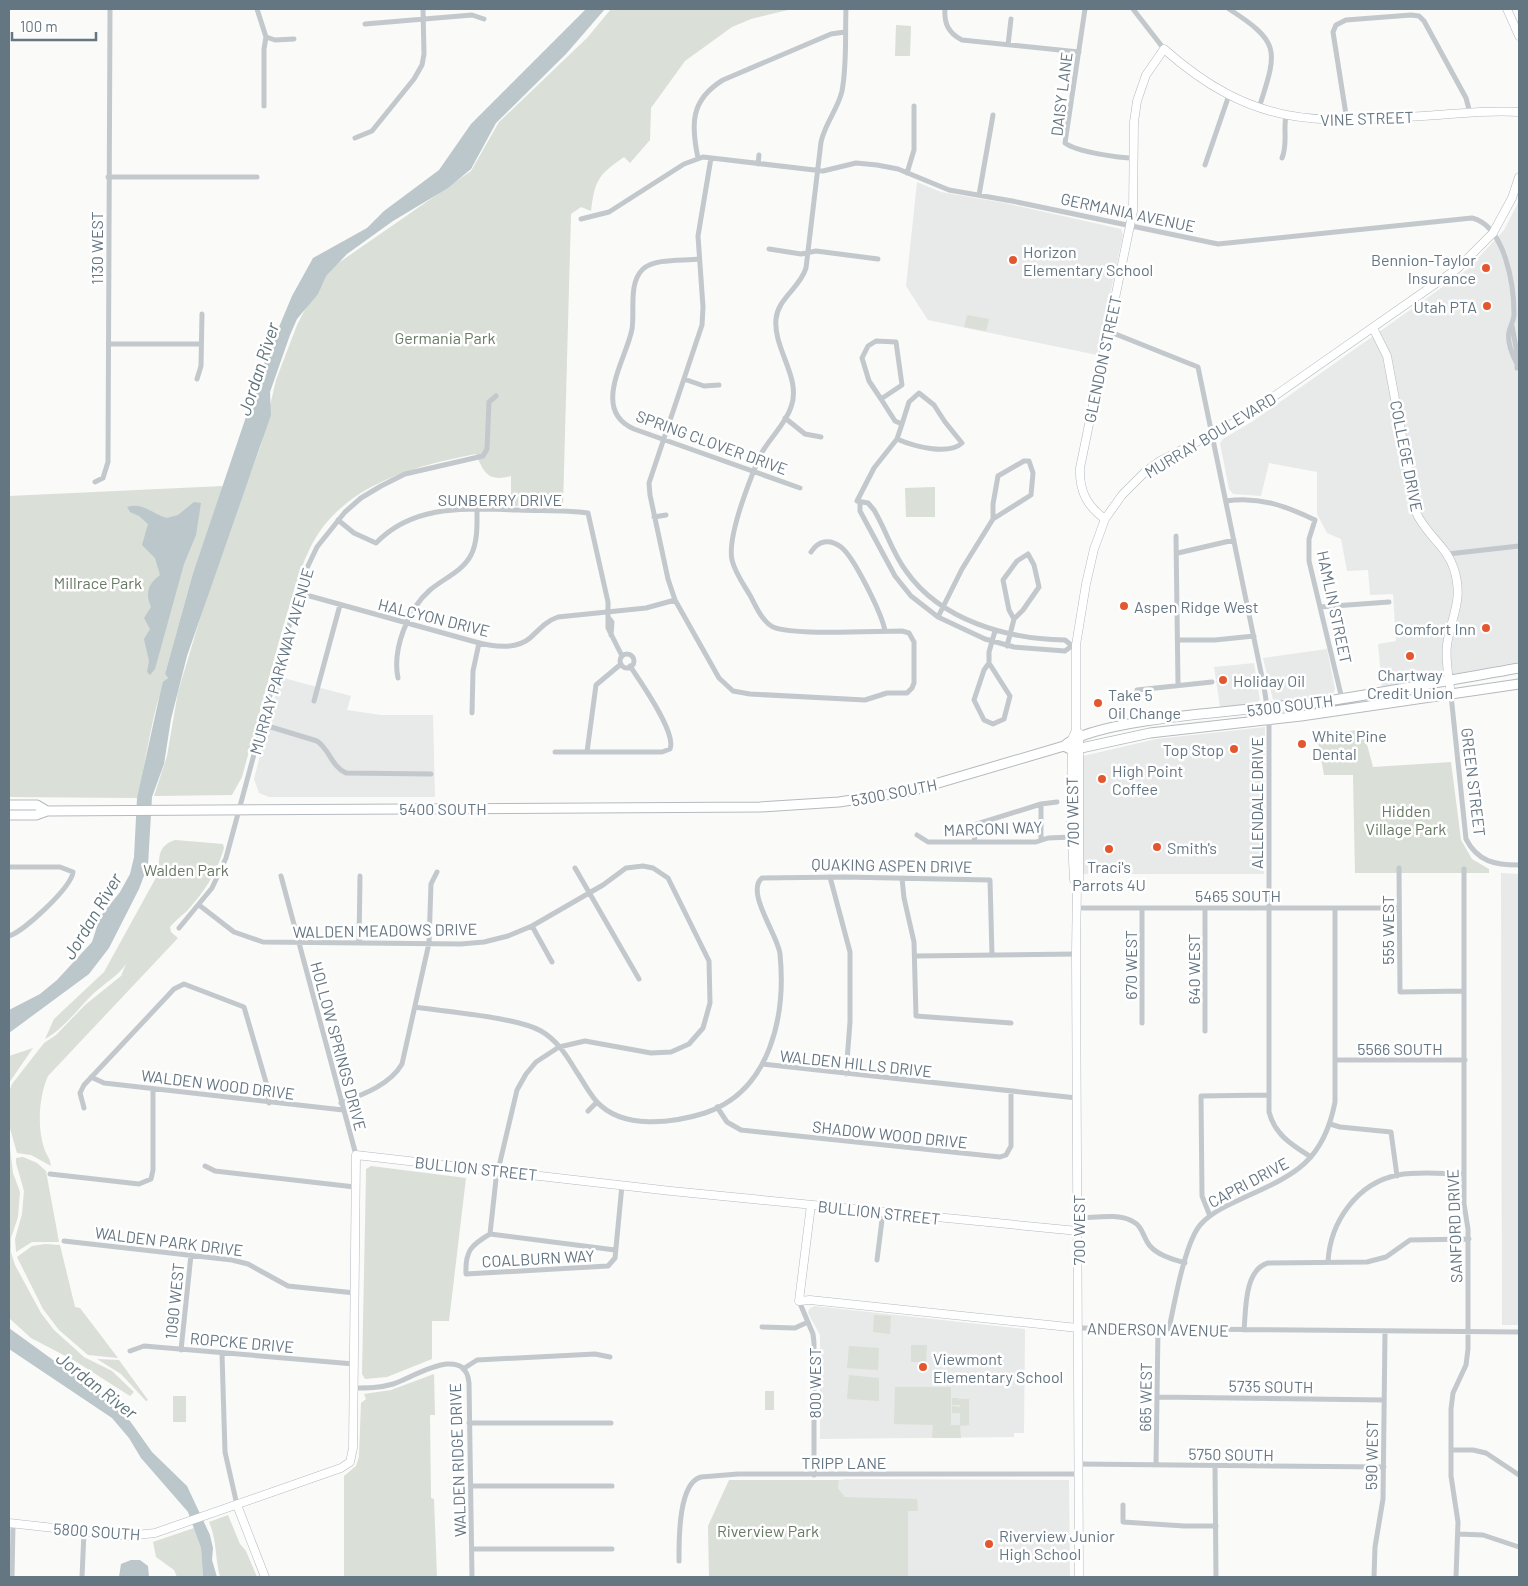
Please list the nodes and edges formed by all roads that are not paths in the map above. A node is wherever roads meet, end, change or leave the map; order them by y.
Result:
1 (110, 9) edge
2 (257, 9) edge
3 (423, 9) edge
4 (846, 9) edge
5 (945, 9) edge
6 (1085, 9) edge
7 (1133, 9) edge
8 (1228, 9) edge
9 (1507, 9) edge
10 (423, 19) junction
11 (484, 19) dead end
12 (1011, 19) dead end
13 (365, 24) dead end
14 (845, 32) junction
15 (1519, 36) edge
16 (266, 37) junction
17 (294, 39) dead end
18 (1008, 45) junction
19 (1164, 49) junction
20 (1079, 52) junction
21 (1229, 95) junction
22 (264, 106) dead end
23 (914, 106) dead end
24 (1259, 108) junction
25 (1519, 112) edge
26 (1470, 113) junction
27 (993, 115) dead end
28 (1286, 116) junction
29 (1347, 121) junction
30 (355, 138) dead end
31 (759, 154) dead end
32 (698, 158) junction
33 (711, 158) junction
34 (1134, 158) junction
35 (1282, 158) dead end
36 (758, 164) junction
37 (1205, 165) dead end
38 (818, 171) junction
39 (907, 173) junction
40 (108, 177) junction
41 (257, 177) dead end
42 (1519, 178) edge
43 (979, 195) junction
44 (582, 219) dead end
45 (1130, 226) junction
46 (1493, 233) junction
47 (769, 249) dead end
48 (808, 252) junction
49 (878, 258) dead end
50 (699, 259) junction
51 (202, 314) dead end
52 (1373, 328) junction
53 (1108, 331) junction
54 (108, 344) junction
55 (201, 344) junction
56 (1517, 366) edge
57 (197, 379) dead end
58 (684, 379) junction
59 (719, 384) dead end
60 (496, 396) dead end
61 (881, 399) junction
62 (785, 418) junction
63 (902, 424) junction
64 (1213, 435) junction
65 (821, 437) dead end
66 (897, 439) junction
67 (664, 440) junction
68 (754, 472) junction
69 (95, 482) dead end
70 (800, 488) dead end
71 (1226, 501) junction
72 (858, 502) junction
73 (477, 509) junction
74 (666, 515) dead end
75 (654, 517) junction
76 (993, 519) junction
77 (1105, 519) junction
78 (338, 520) junction
79 (1176, 536) dead end
80 (1234, 540) junction
81 (1519, 546) edge
82 (811, 552) dead end
83 (1178, 553) junction
84 (1448, 554) junction
85 (299, 593) junction
86 (675, 600) junction
87 (1389, 602) dead end
88 (340, 605) junction
89 (944, 607) junction
90 (1320, 607) junction
91 (608, 614) junction
92 (938, 617) junction
93 (1014, 619) junction
94 (408, 624) junction
95 (885, 631) junction
96 (995, 631) junction
97 (1010, 635) junction
98 (1254, 636) junction
99 (1178, 640) junction
100 (992, 642) junction
101 (479, 643) junction
102 (1074, 645) junction
103 (1007, 646) junction
104 (622, 656) junction
105 (989, 662) junction
106 (621, 664) junction
107 (630, 666) junction
108 (1519, 668) edge
109 (398, 678) dead end
110 (1449, 681) junction
111 (1212, 682) dead end
112 (1178, 684) junction
113 (1519, 684) edge
114 (1137, 690) dead end
115 (1451, 695) junction
116 (1342, 698) junction
117 (314, 701) dead end
118 (1268, 708) junction
119 (472, 713) dead end
120 (1269, 719) junction
121 (261, 724) junction
122 (1076, 735) junction
123 (1072, 748) junction
124 (555, 752) dead end
125 (587, 752) junction
126 (432, 774) dead end
127 (839, 802) joint
128 (1057, 802) dead end
129 (1041, 804) junction
130 (9, 805) edge
131 (239, 809) junction
132 (47, 811) junction
133 (9, 815) edge
134 (917, 835) dead end
135 (1072, 837) junction
136 (1041, 840) junction
137 (974, 842) junction
138 (1519, 865) edge
139 (9, 867) edge
140 (575, 868) dead end
141 (1399, 868) dead end
142 (1464, 869) dead end
143 (437, 872) dead end
144 (281, 876) dead end
145 (360, 876) dead end
146 (830, 877) junction
147 (902, 878) junction
148 (1077, 883) junction
149 (590, 893) junction
150 (200, 905) junction
151 (1077, 908) junction
152 (1142, 908) junction
153 (1205, 908) junction
154 (1269, 908) junction
155 (1335, 908) junction
156 (1399, 908) junction
157 (532, 926) junction
158 (179, 928) dead end
159 (9, 936) edge
160 (359, 943) junction
161 (429, 943) junction
162 (298, 944) junction
163 (1076, 954) junction
164 (992, 955) junction
165 (915, 956) junction
166 (552, 962) dead end
167 (639, 980) dead end
168 (1464, 991) junction
169 (415, 1007) junction
170 (1011, 1023) dead end
171 (1142, 1023) dead end
172 (1205, 1030) dead end
173 (559, 1047) junction
174 (1335, 1060) junction
175 (1465, 1060) junction
176 (762, 1064) junction
177 (846, 1074) junction
178 (91, 1078) junction
179 (153, 1089) junction
180 (1011, 1092) junction
181 (1268, 1095) junction
182 (1077, 1098) junction
183 (597, 1102) junction
184 (268, 1103) junction
185 (341, 1103) junction
186 (717, 1107) junction
187 (84, 1108) dead end
188 (343, 1110) junction
189 (588, 1111) dead end
190 (1330, 1124) junction
191 (356, 1155) junction
192 (1311, 1157) junction
193 (205, 1166) dead end
194 (498, 1171) junction
195 (50, 1174) dead end
196 (1464, 1174) junction
197 (1396, 1176) junction
198 (622, 1185) junction
199 (356, 1188) junction
200 (811, 1205) junction
201 (883, 1212) junction
202 (1210, 1216) junction
203 (1078, 1218) junction
204 (1078, 1231) junction
205 (490, 1234) junction
206 (1469, 1239) junction
207 (64, 1241) dead end
208 (615, 1250) junction
209 (191, 1255) junction
210 (877, 1260) dead end
211 (1328, 1262) junction
212 (1185, 1263) junction
213 (355, 1293) junction
214 (799, 1301) junction
215 (808, 1322) junction
216 (762, 1326) dead end
217 (1078, 1328) junction
218 (1158, 1329) junction
219 (1169, 1329) junction
220 (1244, 1330) junction
221 (1385, 1332) junction
222 (1469, 1332) junction
223 (1519, 1332) edge
224 (181, 1350) junction
225 (130, 1351) dead end
226 (222, 1354) junction
227 (610, 1357) dead end
228 (354, 1364) junction
229 (463, 1369) junction
230 (354, 1388) junction
231 (1157, 1397) junction
232 (1384, 1400) junction
233 (469, 1423) junction
234 (611, 1423) dead end
235 (1451, 1450) junction
236 (1079, 1464) junction
237 (1156, 1465) junction
238 (1215, 1466) junction
239 (1384, 1467) junction
240 (814, 1474) junction
241 (1079, 1474) junction
242 (1519, 1475) edge
243 (471, 1486) junction
244 (612, 1486) dead end
245 (237, 1505) junction
246 (1123, 1505) dead end
247 (11, 1524) edge
248 (1216, 1526) junction
249 (84, 1532) junction
250 (1458, 1534) junction
251 (1519, 1548) edge
252 (472, 1549) junction
253 (612, 1549) dead end
254 (679, 1561) dead end
255 (12, 1577) edge
256 (82, 1577) edge
257 (265, 1577) edge
258 (472, 1577) edge
259 (1079, 1577) edge
260 (1216, 1577) edge
261 (1374, 1577) edge
262 (1456, 1577) edge

1 - 40 street, 1130 WEST
2 - 16 street
3 - 10 street
4 - 14 street
5 - 18 street
6 - 20 street, DAISY LANE
7 - 19 street, VINE STREET
8 - 24 street
9 - 15 street
10 - 11 street
10 - 13 street
10 - 30 street
12 - 18 street
14 - 32 street
14 - 38 street
16 - 17 street
16 - 22 street
18 - 20 street
19 - 21 street, VINE STREET
19 - 34 street, GLENDON STREET
20 - 34 street, DAISY LANE
21 - 24 street, VINE STREET
21 - 37 street
23 - 39 street
24 - 28 street, VINE STREET
25 - 26 street, VINE STREET
26 - 29 street, VINE STREET
26 - 29 street
27 - 43 street
28 - 29 street, VINE STREET
28 - 35 street
31 - 36 street
32 - 33 street, GERMANIA AVENUE
32 - 44 street, GERMANIA AVENUE
33 - 36 street, GERMANIA AVENUE
33 - 50 street
34 - 45 street, GLENDON STREET
36 - 38 street, GERMANIA AVENUE
38 - 39 street, GERMANIA AVENUE
38 - 48 street
39 - 43 street, GERMANIA AVENUE
40 - 41 street
40 - 54 street, 1130 WEST
42 - 46 street, MURRAY BOULEVARD
43 - 45 street, GERMANIA AVENUE
45 - 46 street, GERMANIA AVENUE
45 - 53 street, GLENDON STREET
46 - 52 street, MURRAY BOULEVARD
46 - 56 street
47 - 48 street
48 - 49 street
48 - 62 street
50 - 58 street
50 - 67 street, SPRING CLOVER DRIVE
51 - 55 street
52 - 64 street, MURRAY BOULEVARD
52 - 84 street, COLLEGE DRIVE
53 - 64 street, ALLENDALE DRIVE
53 - 77 street, GLENDON STREET
54 - 55 street
54 - 69 street, 1130 WEST
55 - 57 street
58 - 59 street
58 - 67 street
60 - 78 street, MURRAY PARKWAY AVENUE
61 - 61 street
61 - 63 street
62 - 65 street
62 - 68 street
63 - 66 street
63 - 66 street
64 - 71 street, ALLENDALE DRIVE
64 - 77 street, MURRAY BOULEVARD
66 - 72 street
67 - 68 street, SPRING CLOVER DRIVE
67 - 75 street
68 - 70 street, SPRING CLOVER DRIVE
68 - 95 street
71 - 80 street, ALLENDALE DRIVE
71 - 90 street, HAMLIN STREET
72 - 89 street
72 - 92 street
73 - 78 street, SUNBERRY DRIVE
73 - 91 street, SUNBERRY DRIVE
73 - 94 street
74 - 75 street
75 - 86 street
76 - 76 street
76 - 89 street
77 - 102 street, MURRAY BOULEVARD
78 - 85 street, MURRAY PARKWAY AVENUE
79 - 83 street
80 - 83 street
80 - 98 street, ALLENDALE DRIVE
81 - 84 street
82 - 95 street
83 - 99 street
84 - 110 street, COLLEGE DRIVE
85 - 88 street, HALCYON DRIVE
85 - 121 street, MURRAY PARKWAY AVENUE
86 - 91 street, HALCYON DRIVE
86 - 95 street
87 - 90 street
88 - 94 street, HALCYON DRIVE
88 - 117 street
89 - 92 street
89 - 96 street
90 - 116 street, HAMLIN STREET
91 - 101 street, HALCYON DRIVE
91 - 104 street
92 - 100 street
93 - 93 street
93 - 97 street
94 - 101 street, HALCYON DRIVE
94 - 109 street
96 - 97 street
96 - 100 street
97 - 102 street
97 - 103 street
98 - 99 street
98 - 118 street, ALLENDALE DRIVE
99 - 112 street
100 - 103 street
100 - 105 street
101 - 119 street
102 - 103 street
102 - 122 street, MURRAY BOULEVARD
104 - 106 street
104 - 107 street
105 - 105 street
106 - 107 street
106 - 125 street
107 - 125 street
108 - 110 main road, 5300 SOUTH
110 - 115 street, COLLEGE DRIVE
110 - 116 main road, 5300 SOUTH
111 - 112 street
112 - 114 street
113 - 115 main road, 5300 SOUTH
115 - 120 main road, 5300 SOUTH
115 - 138 street, GREEN STREET
116 - 118 main road, 5300 SOUTH
118 - 120 street, ALLENDALE DRIVE
118 - 122 main road, 5300 SOUTH
120 - 123 main road, 5300 SOUTH
120 - 154 street, ALLENDALE DRIVE
121 - 126 street
121 - 131 street, MURRAY PARKWAY AVENUE
122 - 123 main road, 5300 SOUTH
122 - 123 street, MURRAY BOULEVARD
123 - 127 main road, 5300 SOUTH
123 - 135 street, 700 WEST
123 - 148 street, 700 WEST
124 - 125 street
127 - 131 main road, 5400 SOUTH
128 - 129 street
129 - 136 street
129 - 137 street
130 - 132 main road, 5400 SOUTH
131 - 132 main road, 5400 SOUTH
131 - 150 street, MURRAY PARKWAY AVENUE
132 - 133 main road, 5400 SOUTH
134 - 137 street, MARCONI WAY
135 - 136 street, MARCONI WAY
135 - 148 street, 700 WEST
136 - 137 street, MARCONI WAY
139 - 159 street
140 - 149 street
141 - 156 street, 555 WEST
142 - 168 street, SANFORD DRIVE
143 - 161 street
144 - 162 street, HOLLOW SPRINGS DRIVE
145 - 160 street
146 - 147 street, QUAKING ASPEN DRIVE
146 - 176 street, QUAKING ASPEN DRIVE
146 - 177 street
147 - 164 street, QUAKING ASPEN DRIVE
147 - 165 street
148 - 151 street, 700 WEST
149 - 157 street, WALDEN MEADOWS DRIVE
149 - 167 street
149 - 173 street, WALDEN MEADOWS DRIVE
150 - 158 street, MURRAY PARKWAY AVENUE
150 - 162 street, WALDEN MEADOWS DRIVE
151 - 152 street, 5465 SOUTH
151 - 163 street, 700 WEST
152 - 153 street, 5465 SOUTH
152 - 171 street, 670 WEST
153 - 154 street, 5465 SOUTH
153 - 172 street, 640 WEST
154 - 155 street, 5465 SOUTH
154 - 181 street, ALLENDALE DRIVE
155 - 156 street, 5465 SOUTH
155 - 174 street, CAPRI DRIVE
156 - 168 street, 555 WEST
157 - 161 street, WALDEN MEADOWS DRIVE
157 - 166 street
160 - 161 street, WALDEN MEADOWS DRIVE
160 - 162 street, WALDEN MEADOWS DRIVE
161 - 169 street
162 - 185 street, HOLLOW SPRINGS DRIVE
163 - 164 street
163 - 182 street, 700 WEST
164 - 165 street
165 - 170 street
168 - 175 street, SANFORD DRIVE
169 - 173 street, WALDEN HILLS DRIVE
169 - 185 street
173 - 183 street, WALDEN HILLS DRIVE
173 - 194 street, WALDEN MEADOWS DRIVE
174 - 175 street, 5566 SOUTH
174 - 190 street, CAPRI DRIVE
175 - 196 street, SANFORD DRIVE
176 - 177 street, WALDEN HILLS DRIVE
176 - 186 street, WALDEN HILLS DRIVE
177 - 180 street, WALDEN HILLS DRIVE
178 - 179 street, WALDEN WOOD DRIVE
178 - 184 street
178 - 187 street
179 - 184 street, WALDEN WOOD DRIVE
179 - 195 street
180 - 182 street, WALDEN HILLS DRIVE
180 - 186 street, SHADOW WOOD DRIVE
181 - 192 street, ALLENDALE DRIVE
181 - 202 street
182 - 203 street, 700 WEST
183 - 186 street, WALDEN HILLS DRIVE
183 - 189 street
184 - 188 street, WALDEN WOOD DRIVE
185 - 188 street, HOLLOW SPRINGS DRIVE
188 - 191 street, HOLLOW SPRINGS DRIVE
190 - 192 street, CAPRI DRIVE
190 - 197 street
191 - 194 street, BULLION STREET
191 - 199 street
192 - 202 street, CAPRI DRIVE
193 - 199 street
194 - 198 street, BULLION STREET
194 - 205 street, WALDEN MEADOWS DRIVE
196 - 197 street
196 - 206 street, SANFORD DRIVE
197 - 211 street
198 - 200 street, BULLION STREET
198 - 208 street, COALBURN WAY
199 - 213 street
200 - 201 street, BULLION STREET
200 - 214 street
201 - 204 street, BULLION STREET
201 - 210 street
202 - 212 street, CAPRI DRIVE
203 - 204 street, 700 WEST
203 - 212 street
204 - 217 street, 700 WEST
205 - 208 street
205 - 208 street, COALBURN WAY
206 - 211 street
206 - 222 street, SANFORD DRIVE
207 - 209 street, WALDEN PARK DRIVE
209 - 213 street, WALDEN PARK DRIVE
209 - 224 street, 1090 WEST
211 - 220 street
212 - 219 street, CAPRI DRIVE
213 - 228 street
214 - 215 street, 800 WEST
214 - 217 street, ANDERSON AVENUE
215 - 216 street
215 - 240 street, 800 WEST
217 - 218 street, ANDERSON AVENUE
217 - 236 street, 700 WEST
218 - 219 street, ANDERSON AVENUE
218 - 231 street, 665 WEST
219 - 220 street, ANDERSON AVENUE
220 - 221 street, ANDERSON AVENUE
221 - 222 street, ANDERSON AVENUE
221 - 232 street, 590 WEST
222 - 223 street, ANDERSON AVENUE
222 - 235 street, SANFORD DRIVE
224 - 225 street, ROPCKE DRIVE
224 - 226 street, ROPCKE DRIVE
226 - 228 street, ROPCKE DRIVE
226 - 245 street
227 - 229 street
228 - 230 street
229 - 230 street, WALDEN RIDGE DRIVE
229 - 233 street, WALDEN RIDGE DRIVE
230 - 245 street
231 - 232 street, 5735 SOUTH
231 - 237 street, 665 WEST
232 - 239 street, 590 WEST
233 - 234 street
233 - 243 street, WALDEN RIDGE DRIVE
235 - 242 street
235 - 250 street, SANFORD DRIVE
236 - 237 street, 5750 SOUTH
236 - 241 street, 700 WEST
237 - 238 street, 5750 SOUTH
238 - 239 street, 5750 SOUTH
238 - 248 street
239 - 261 street, 590 WEST
240 - 241 street, TRIPP LANE
240 - 254 street, TRIPP LANE
241 - 259 street, 700 WEST
243 - 244 street
243 - 252 street, WALDEN RIDGE DRIVE
245 - 249 street, 5800 SOUTH
245 - 257 street
246 - 248 street
247 - 249 street, 5800 SOUTH
247 - 255 street
248 - 260 street
249 - 256 street
250 - 251 street
250 - 262 street, SANFORD DRIVE
252 - 253 street
252 - 258 street, WALDEN RIDGE DRIVE

